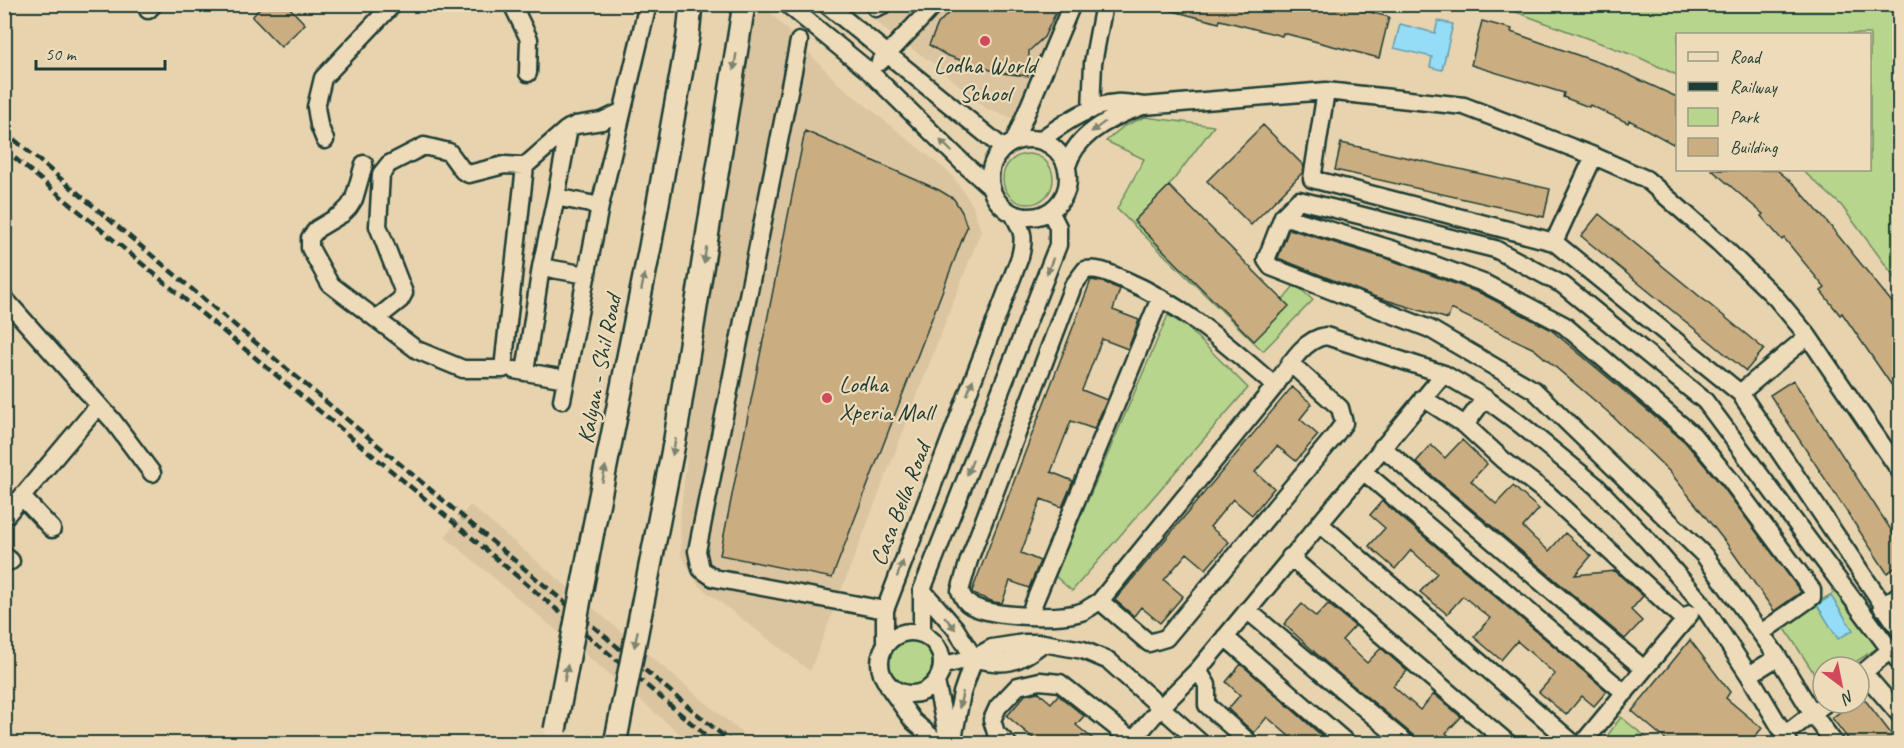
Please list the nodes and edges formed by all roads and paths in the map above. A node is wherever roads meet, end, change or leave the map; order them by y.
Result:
1 (393, 4) edge
2 (512, 4) edge
3 (648, 4) edge
4 (691, 4) edge
5 (744, 4) edge
6 (787, 4) edge
7 (826, 4) edge
8 (873, 4) edge
9 (885, 4) edge
10 (935, 4) edge
11 (1072, 4) edge
12 (1104, 4) edge
13 (799, 41) dead end
14 (887, 55) junction
15 (870, 72) junction
16 (528, 73) dead end
17 (1326, 91) junction
18 (1144, 106) junction
19 (1091, 110) junction
20 (621, 112) junction
21 (568, 128) junction
22 (325, 140) dead end
23 (1040, 140) junction
24 (1008, 145) junction
25 (1594, 156) junction
26 (364, 164) dead end
27 (525, 166) junction
28 (1067, 166) junction
29 (989, 186) junction
30 (556, 196) junction
31 (600, 206) junction
32 (1050, 211) junction
33 (1013, 214) junction
34 (1283, 216) junction
35 (1554, 242) junction
36 (541, 267) junction
37 (587, 275) junction
38 (1160, 297) junction
39 (4, 298) edge
40 (376, 319) junction
41 (1808, 336) junction
42 (1290, 363) junction
43 (503, 369) junction
44 (525, 372) junction
45 (1444, 374) junction
46 (566, 379) junction
47 (1275, 386) junction
48 (1740, 393) junction
49 (1485, 398) junction
50 (1423, 399) junction
51 (562, 400) dead end
52 (99, 405) junction
53 (1465, 424) junction
54 (1382, 447) junction
55 (1363, 471) junction
56 (1899, 471) edge
57 (152, 473) dead end
58 (22, 497) junction
59 (4, 518) edge
60 (1319, 523) junction
61 (52, 529) dead end
62 (1290, 557) junction
63 (922, 590) junction
64 (1899, 594) edge
65 (1100, 601) junction
66 (1700, 601) junction
67 (1882, 607) junction
68 (885, 609) junction
69 (1247, 610) junction
70 (1029, 615) junction
71 (1684, 620) junction
72 (1899, 630) edge
73 (1761, 633) junction
74 (922, 634) junction
75 (1225, 637) junction
76 (885, 646) junction
77 (1778, 657) junction
78 (1894, 657) edge
79 (974, 658) junction
80 (944, 665) junction
81 (1644, 669) junction
82 (1871, 669) edge
83 (1198, 670) junction
84 (1749, 675) junction
85 (885, 681) junction
86 (936, 682) junction
87 (1871, 685) edge
88 (1624, 693) junction
89 (1160, 708) junction
90 (1811, 711) edge
91 (1812, 715) edge
92 (1814, 715) edge
93 (1899, 715) edge
94 (553, 737) edge
95 (1787, 739) edge
96 (1135, 742) edge
97 (615, 744) edge
98 (940, 744) edge
99 (951, 744) edge
100 (1008, 744) edge
101 (1202, 744) edge
102 (1251, 744) edge
103 (1348, 744) edge
104 (1407, 744) edge
105 (1509, 744) edge
106 (1574, 744) edge
107 (1582, 744) edge
108 (1835, 744) edge

1 - 22 street
2 - 16 street
3 - 20 street
94 -> 4 main road, Kalyan - Shil Road, bridge
5 -> 97 main road, bridge
6 - 15 street, Casa Bella Road
7 - 14 street
8 - 9 street
10 - 14 street
11 - 24 street
12 - 19 street
13 - 68 street
14 - 15 street
14 - 24 street
29 -> 15 street, Casa Bella Road
17 - 18 street
17 - 25 street
17 - 35 street
18 - 19 street
18 -> 28 street
19 - 23 street
20 - 21 street
20 - 31 street
21 - 27 street
21 - 30 street
23 - 24 street
23 - 28 street
24 - 29 street
25 - 35 street
25 - 41 street
26 - 40 street
27 - 40 street
27 - 43 street
28 - 32 street
29 - 33 street, Casa Bella Road
30 - 31 street
30 - 36 street
31 - 37 street
32 - 33 street
32 -> 63 street
68 -> 33 street, Casa Bella Road
34 - 73 street
34 - 73 street
34 - 78 street
35 - 48 street
36 - 37 street
36 - 44 street
37 - 46 street
38 - 47 street
38 - 70 street
38 - 70 street
39 - 52 street
40 - 43 street
41 - 48 street
41 - 56 street
42 - 45 street
42 - 47 street
42 - 65 street
43 - 44 street
44 - 46 street
45 - 49 street
45 - 50 street
46 - 51 street
47 - 65 street
48 - 67 street
49 - 53 street
49 - 66 street
50 - 53 street
50 - 54 street
52 - 57 street
52 - 58 street
53 - 71 street
54 - 55 street
54 - 81 street
55 - 60 street
55 - 88 street
58 - 59 street
58 - 61 street
60 - 62 street
60 - 106 street
62 - 69 street
62 - 105 street
63 - 74 street
63 -> 79 street
64 - 67 street
65 - 70 street
66 - 71 street
66 - 84 street
67 - 72 street
68 - 76 street, Casa Bella Road
69 - 75 street
69 - 104 street
71 - 81 street
73 - 77 street
74 - 76 street
74 - 80 street
75 - 83 street
75 - 103 street
76 - 85 street, Casa Bella Road
77 - 84 street
77 - 90 street
78 - 82 street
79 - 80 street
79 - 89 street
79 -> 99 street
80 - 86 street
81 - 88 street
83 - 89 street
83 - 102 street
84 - 95 street
85 - 86 street
85 - 98 street
86 - 99 street
87 - 93 street
88 - 107 street
89 - 96 street
89 - 101 street
91 - 95 street
92 - 108 street
96 - 100 street

